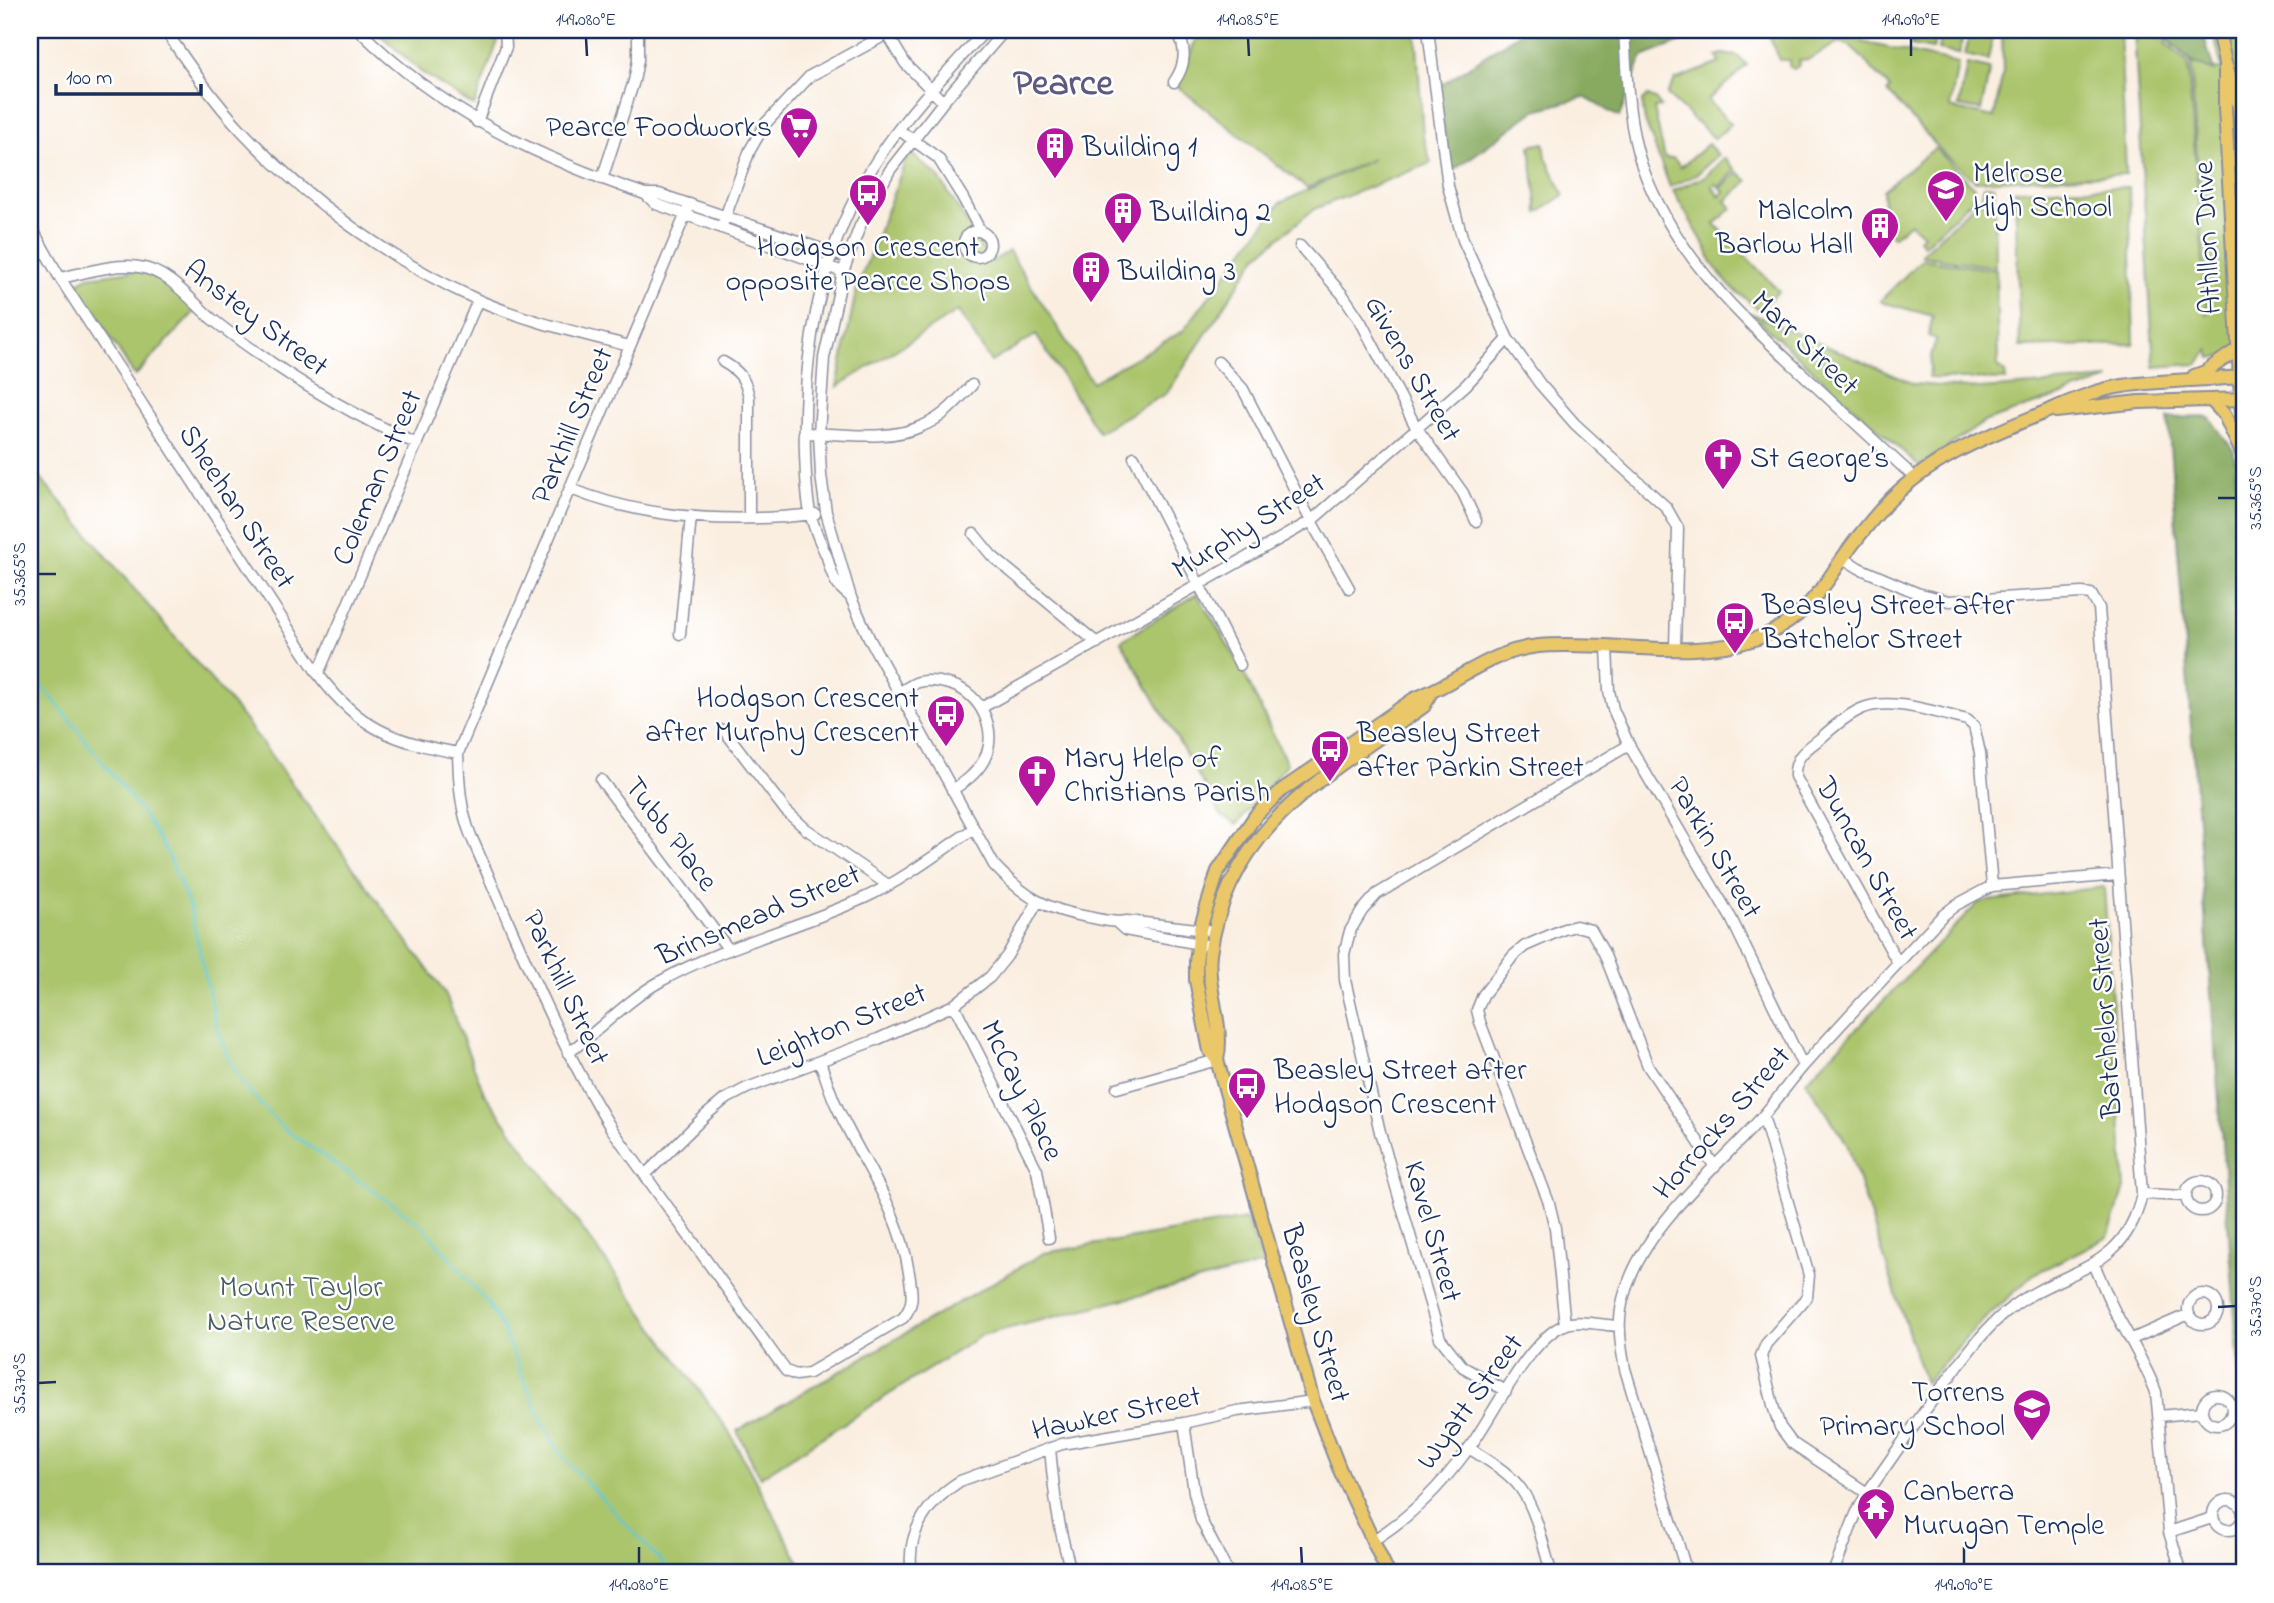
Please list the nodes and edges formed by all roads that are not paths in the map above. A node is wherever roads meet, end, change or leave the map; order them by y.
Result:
1 (165, 30) edge
2 (360, 30) edge
3 (505, 30) edge
4 (638, 30) edge
5 (986, 30) edge
6 (1005, 30) edge
7 (1176, 30) edge
8 (1428, 30) edge
9 (1624, 30) edge
10 (2218, 30) edge
11 (886, 32) edge
12 (2225, 63) junction
13 (1174, 82) dead end
14 (932, 90) junction
15 (943, 102) junction
16 (477, 122) junction
17 (900, 130) junction
18 (913, 140) junction
19 (2244, 149) edge
20 (602, 179) junction
21 (688, 210) junction
22 (726, 216) junction
23 (30, 225) edge
24 (721, 228) junction
25 (981, 232) dead end
26 (1300, 246) dead end
27 (832, 252) junction
28 (848, 258) junction
29 (827, 266) junction
30 (843, 272) junction
31 (60, 278) junction
32 (478, 300) junction
33 (1508, 339) junction
34 (630, 346) junction
35 (2238, 349) junction
36 (723, 362) dead end
37 (1218, 362) dead end
38 (2242, 377) edge
39 (2173, 382) junction
40 (972, 385) dead end
41 (2243, 399) edge
42 (2211, 400) junction
43 (2045, 412) junction
44 (1416, 427) junction
45 (804, 433) junction
46 (820, 433) junction
47 (417, 444) junction
48 (2244, 451) edge
49 (1134, 457) dead end
50 (2244, 458) edge
51 (1915, 478) junction
52 (571, 489) junction
53 (826, 512) junction
54 (810, 514) junction
55 (691, 516) junction
56 (749, 518) junction
57 (1311, 521) junction
58 (1476, 521) dead end
59 (974, 534) dead end
60 (1843, 558) junction
61 (1199, 586) junction
62 (1349, 588) dead end
63 (851, 598) junction
64 (680, 634) dead end
65 (1097, 642) junction
66 (1607, 647) junction
67 (1675, 648) junction
68 (1240, 665) dead end
69 (318, 674) junction
70 (900, 692) junction
71 (1430, 692) junction
72 (981, 708) junction
73 (724, 730) dead end
74 (1629, 745) junction
75 (458, 753) junction
76 (601, 780) dead end
77 (953, 790) junction
78 (973, 829) junction
79 (2118, 875) junction
80 (888, 885) junction
81 (1992, 886) junction
82 (1037, 903) junction
83 (1116, 922) junction
84 (1199, 929) junction
85 (1214, 931) junction
86 (1198, 944) junction
87 (1212, 946) junction
88 (729, 950) junction
89 (1898, 963) junction
90 (954, 1005) junction
91 (568, 1053) junction
92 (1217, 1059) junction
93 (820, 1062) junction
94 (1803, 1066) junction
95 (1118, 1088) dead end
96 (1763, 1116) junction
97 (1716, 1167) junction
98 (645, 1175) junction
99 (2142, 1194) junction
100 (2186, 1195) dead end
101 (1049, 1238) dead end
102 (2094, 1264) junction
103 (2189, 1314) dead end
104 (1565, 1325) junction
105 (1618, 1326) junction
106 (2132, 1339) junction
107 (1506, 1391) junction
108 (1313, 1401) junction
109 (2201, 1412) dead end
110 (2159, 1416) junction
111 (1184, 1423) junction
112 (1050, 1448) junction
113 (1469, 1448) junction
114 (1867, 1493) junction
115 (2212, 1518) dead end
116 (2169, 1532) junction
117 (1372, 1541) junction
118 (1551, 1572) edge
119 (912, 1573) edge
120 (1072, 1573) edge
121 (1228, 1573) edge
122 (1388, 1573) edge
123 (1688, 1573) edge
124 (1833, 1573) edge
125 (2182, 1573) edge

1 - 32 street
2 - 16 street
3 - 16 street
4 - 20 street
5 - 14 street
6 - 15 street
7 - 13 street
8 - 33 street
9 - 51 street, Marr Street
10 - 12 main road, Athllon Drive
11 - 14 street
11 - 22 street
12 - 19 main road, Athllon Drive
12 - 35 main road, Athllon Drive
14 - 15 street
14 - 17 street
15 - 18 street
16 - 20 street
17 - 18 street
17 - 27 street
18 - 25 street
18 - 28 street
20 - 21 street
21 - 22 street
21 - 24 street
21 - 34 street, Parkhill Street
22 - 24 street
22 - 27 street
23 - 31 street, Sheehan Street
24 - 29 street
26 - 44 street, Givens Street
27 - 28 street
27 - 29 street
28 - 30 street
29 - 30 street
29 - 45 street
30 - 46 street
31 - 47 street, Anstey Street
31 - 69 street, Sheehan Street
32 - 34 street
32 - 47 street, Coleman Street
33 - 44 street, Murphy Street
33 - 67 street
34 - 52 street, Parkhill Street
35 - 38 main road, Athllon Drive
35 - 39 main road
36 - 56 street
37 - 57 street
38 - 39 main road, Beasley Street
38 - 41 main road, Athllon Drive
39 - 43 main road, Beasley Street
40 - 46 street
41 - 42 main road, Beasley Street
41 - 48 main road, Athllon Drive
42 - 43 main road, Beasley Street
42 - 50 main road
43 - 51 main road, Beasley Street
44 - 57 street, Murphy Street
44 - 58 street, Givens Street
45 - 46 street
45 - 54 street
46 - 53 street
47 - 69 street, Coleman Street
49 - 61 street
51 - 60 main road, Beasley Street
52 - 55 street
52 - 75 street, Parkhill Street
53 - 54 street
53 - 63 street
54 - 56 street
54 - 63 street
55 - 56 street
55 - 64 street
57 - 61 street, Murphy Street
57 - 62 street
59 - 65 street
60 - 67 main road, Beasley Street
60 - 79 street, Batchelor Street
61 - 65 street, Murphy Street
61 - 68 street
63 - 70 street
65 - 72 street, Murphy Street
66 - 67 main road, Beasley Street
66 - 71 main road, Beasley Street
66 - 74 street, Parkin Street
69 - 75 street, Sheehan Street
70 - 72 street
70 - 77 street
71 - 84 main road, Beasley Street
71 - 85 main road, Beasley Street
72 - 77 street
73 - 80 street
74 - 94 street, Parkin Street
74 - 107 street, Kavel Street
75 - 91 street, Parkhill Street
76 - 88 street, Tubb Place
77 - 78 street
78 - 80 street, Brinsmead Street
78 - 82 street
79 - 81 street, Horrocks Street
79 - 99 street, Batchelor Street
80 - 88 street, Brinsmead Street
81 - 89 street, Horrocks Street
81 - 89 street, Duncan Street
82 - 83 street
82 - 90 street, Leighton Street
83 - 84 street
83 - 86 street
84 - 85 street
84 - 86 main road, Beasley Street
85 - 87 main road, Beasley Street
86 - 87 street
86 - 92 main road, Beasley Street
87 - 92 main road, Beasley Street
88 - 91 street, Brinsmead Street
89 - 94 street, Horrocks Street
90 - 93 street, Leighton Street
90 - 101 street, McCay Place
91 - 98 street, Parkhill Street
92 - 95 street
92 - 108 main road, Beasley Street
93 - 98 street, Leighton Street
93 - 98 street, Parkhill Street
94 - 96 street, Horrocks Street
96 - 97 street, Horrocks Street
96 - 114 street
97 - 104 street
97 - 105 street, Horrocks Street
99 - 100 street
99 - 102 street, Batchelor Street
102 - 106 street
102 - 114 street, Batchelor Street
103 - 106 street
104 - 105 street, Wyatt Street
104 - 107 street, Wyatt Street
105 - 123 street, Horrocks Street
106 - 110 street
107 - 113 street, Wyatt Street
108 - 111 street, Hawker Street
108 - 117 main road, Beasley Street
109 - 110 street
110 - 116 street
111 - 112 street, Hawker Street
111 - 121 street
112 - 119 street, Hawker Street
112 - 120 street
113 - 117 street, Wyatt Street
113 - 118 street
114 - 124 street, Batchelor Street
115 - 116 street
116 - 125 street
117 - 122 main road, Beasley Street

